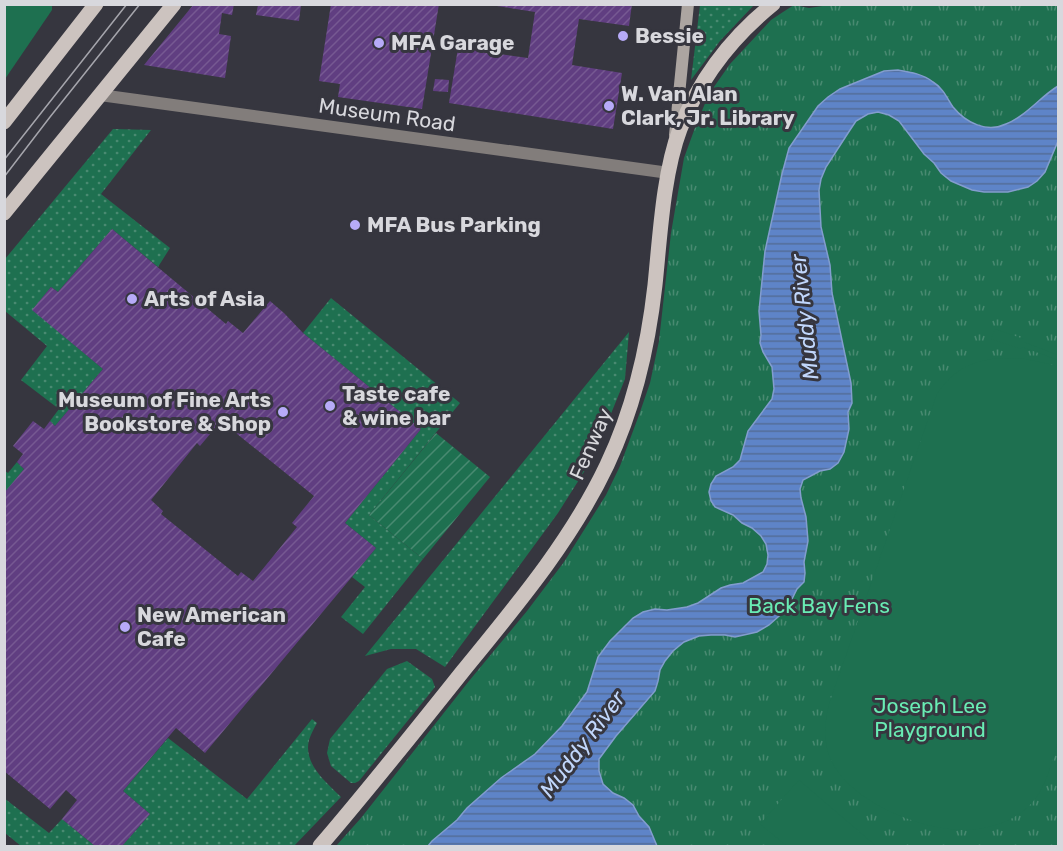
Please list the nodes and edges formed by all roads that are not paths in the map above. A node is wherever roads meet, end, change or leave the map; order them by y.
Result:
1 (96, 4) edge
2 (174, 4) edge
3 (688, 4) edge
4 (773, 4) edge
5 (100, 95) junction
6 (4, 122) edge
7 (673, 153) junction
8 (669, 173) junction
9 (4, 213) edge
10 (320, 846) edge

1 - 6 main road
2 - 5 main road
3 - 7 main road
4 - 7 main road, Fenway
5 - 8 street, Museum Road
5 - 9 main road
7 - 8 main road, Fenway
8 - 10 main road, Fenway

